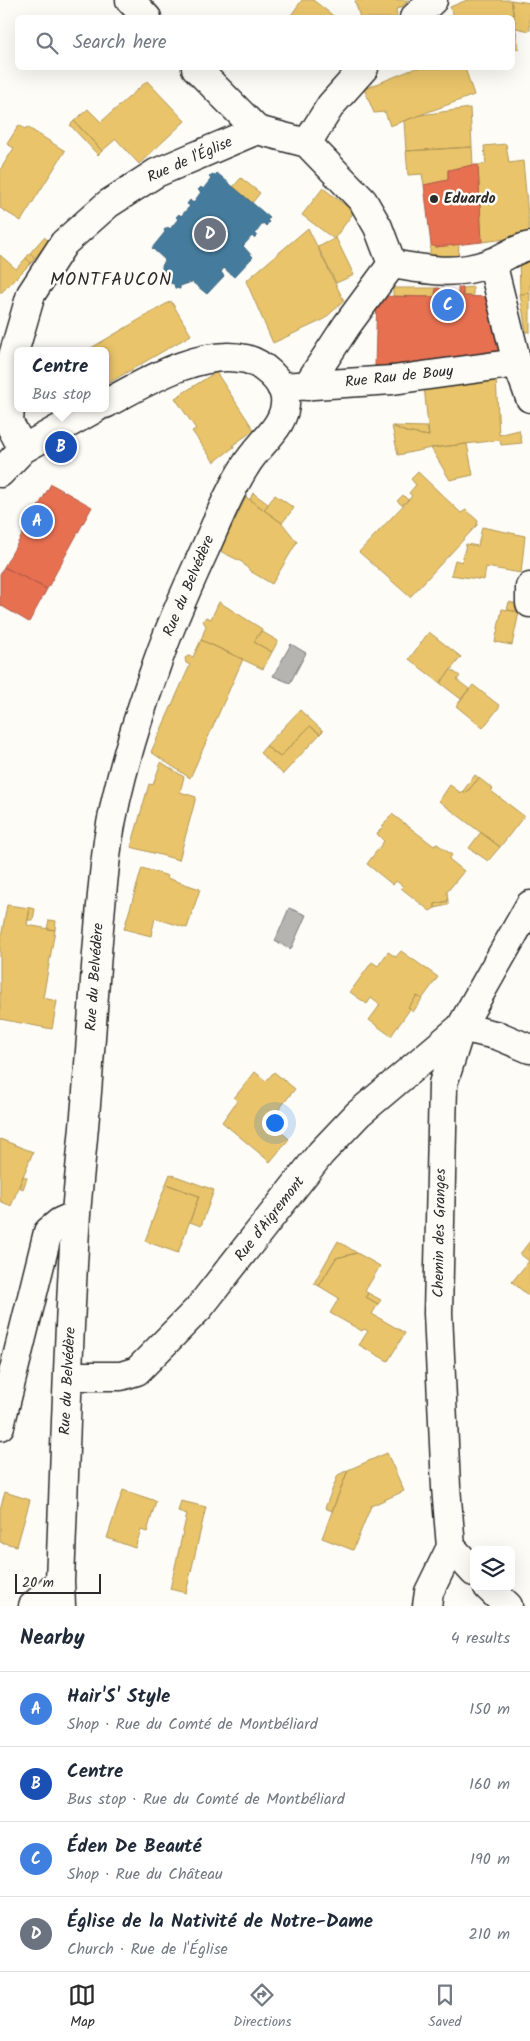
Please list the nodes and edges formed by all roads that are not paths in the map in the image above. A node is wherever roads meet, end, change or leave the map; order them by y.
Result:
1 (130, 0) edge
2 (433, 0) edge
3 (144, 15) edge
4 (417, 15) edge
5 (198, 70) edge
6 (362, 70) edge
7 (257, 130) junction
8 (308, 143) junction
9 (530, 246) edge
10 (492, 262) junction
11 (392, 264) junction
12 (16, 347) edge
13 (14, 353) edge
14 (517, 364) junction
15 (294, 387) junction
16 (530, 398) edge
17 (109, 402) edge
18 (89, 412) edge
19 (6, 463) edge
20 (530, 587) edge
21 (530, 603) edge
22 (530, 905) edge
23 (461, 1027) junction
24 (530, 1049) edge
25 (76, 1215) junction
26 (68, 1376) junction
27 (0, 1426) edge
28 (451, 1547) junction
29 (470, 1568) edge
30 (492, 1591) edge
31 (61, 1593) edge
32 (33, 1606) edge
33 (427, 1606) edge
34 (508, 1606) edge

1 - 3 street
2 - 4 street
5 - 7 street
6 - 8 street
7 - 8 street
7 - 12 street, Rue de l'Église
8 - 11 street
9 - 10 street
10 - 11 street
10 - 14 street
11 - 15 street
13 - 19 street, Rue de l'Église
14 - 15 street, Rue Rau de Bouy
14 - 16 street
15 - 17 street
15 - 25 street, Rue du Belvédère
18 - 19 street
20 - 21 street
22 - 23 street, Chemin des Granges
23 - 24 street
23 - 26 street, Rue d'Aigremont
23 - 28 street, Chemin des Granges
25 - 26 street, Rue du Belvédère
25 - 27 street
26 - 31 street, Rue du Belvédère
28 - 29 street
28 - 33 street
30 - 34 street
31 - 32 street

